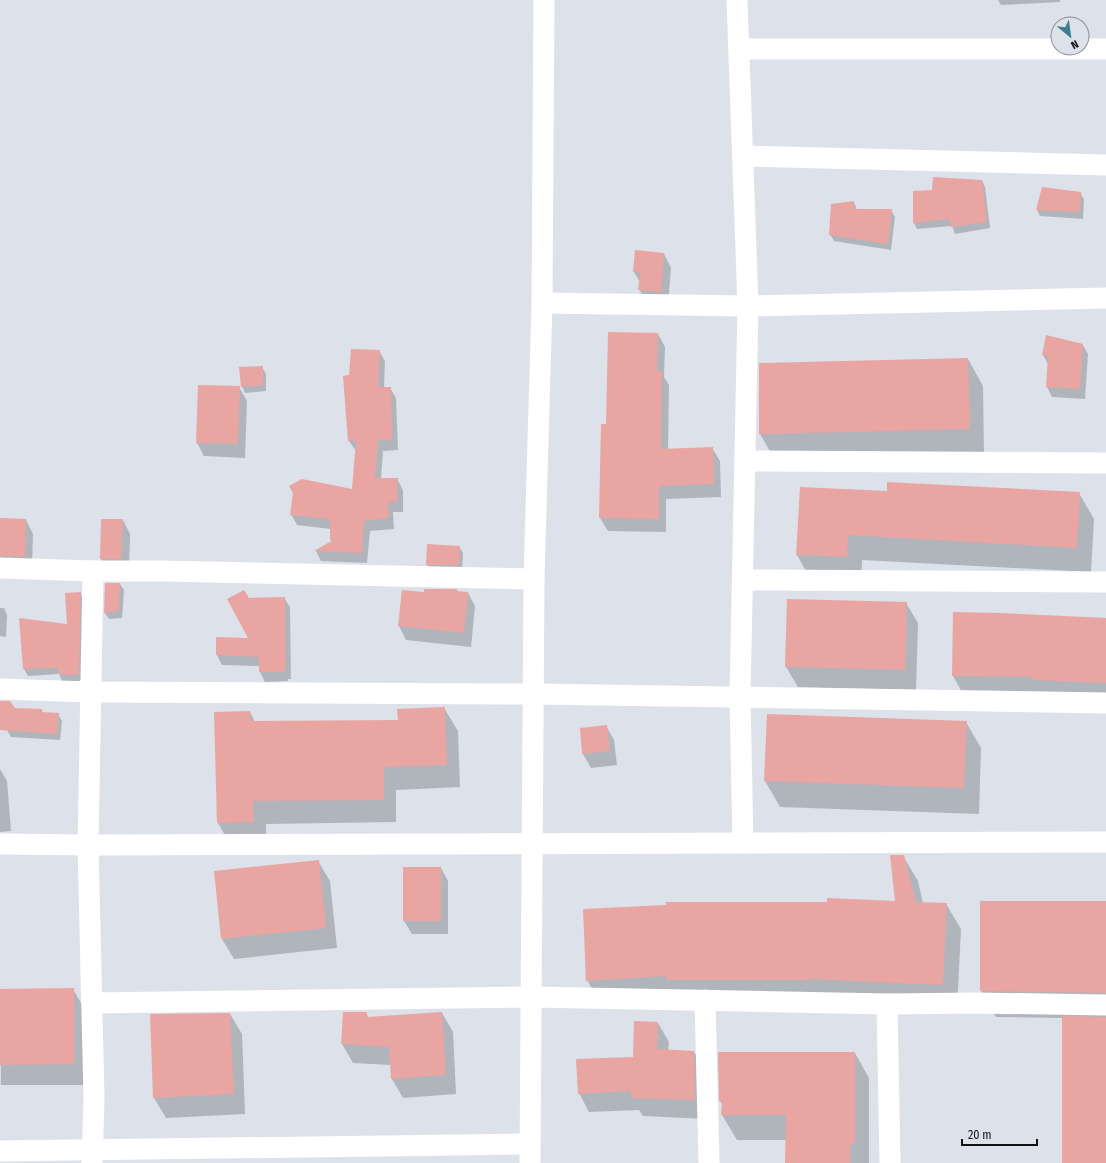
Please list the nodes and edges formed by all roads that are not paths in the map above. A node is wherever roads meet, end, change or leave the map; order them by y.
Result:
1 (544, 0) edge
2 (737, 0) edge
3 (739, 49) junction
4 (1106, 49) edge
5 (743, 156) junction
6 (1106, 164) edge
7 (1106, 298) edge
8 (542, 303) junction
9 (748, 306) junction
10 (745, 460) junction
11 (1106, 463) edge
12 (0, 568) edge
13 (93, 571) junction
14 (534, 579) junction
15 (742, 580) junction
16 (1106, 582) edge
17 (0, 689) edge
18 (90, 692) junction
19 (534, 694) junction
20 (740, 697) junction
21 (1106, 703) edge
22 (1106, 842) edge
23 (743, 843) junction
24 (0, 844) edge
25 (533, 844) junction
26 (88, 845) junction
27 (531, 997) junction
28 (705, 1000) junction
29 (92, 1003) junction
30 (887, 1004) junction
31 (1106, 1004) edge
32 (0, 1151) edge
33 (530, 1154) edge
34 (92, 1157) edge
35 (709, 1163) edge
36 (890, 1163) edge

1 - 8 street
2 - 3 street
3 - 4 street
3 - 5 street
5 - 6 street
5 - 9 street
7 - 9 street
8 - 9 street
8 - 14 street
9 - 10 street
10 - 11 street
10 - 15 street
12 - 13 street
13 - 14 street
13 - 18 street
14 - 19 street
15 - 16 street
15 - 20 street
17 - 18 street
18 - 19 street
18 - 26 street
19 - 20 street
19 - 25 street
20 - 21 street
20 - 23 street
22 - 23 street
23 - 25 street
24 - 26 street
25 - 26 street
25 - 27 street
26 - 29 street
27 - 28 street
27 - 29 street
27 - 33 street
28 - 30 street
28 - 35 street
29 - 34 street
30 - 31 street
30 - 36 street
32 - 34 street
33 - 34 street

